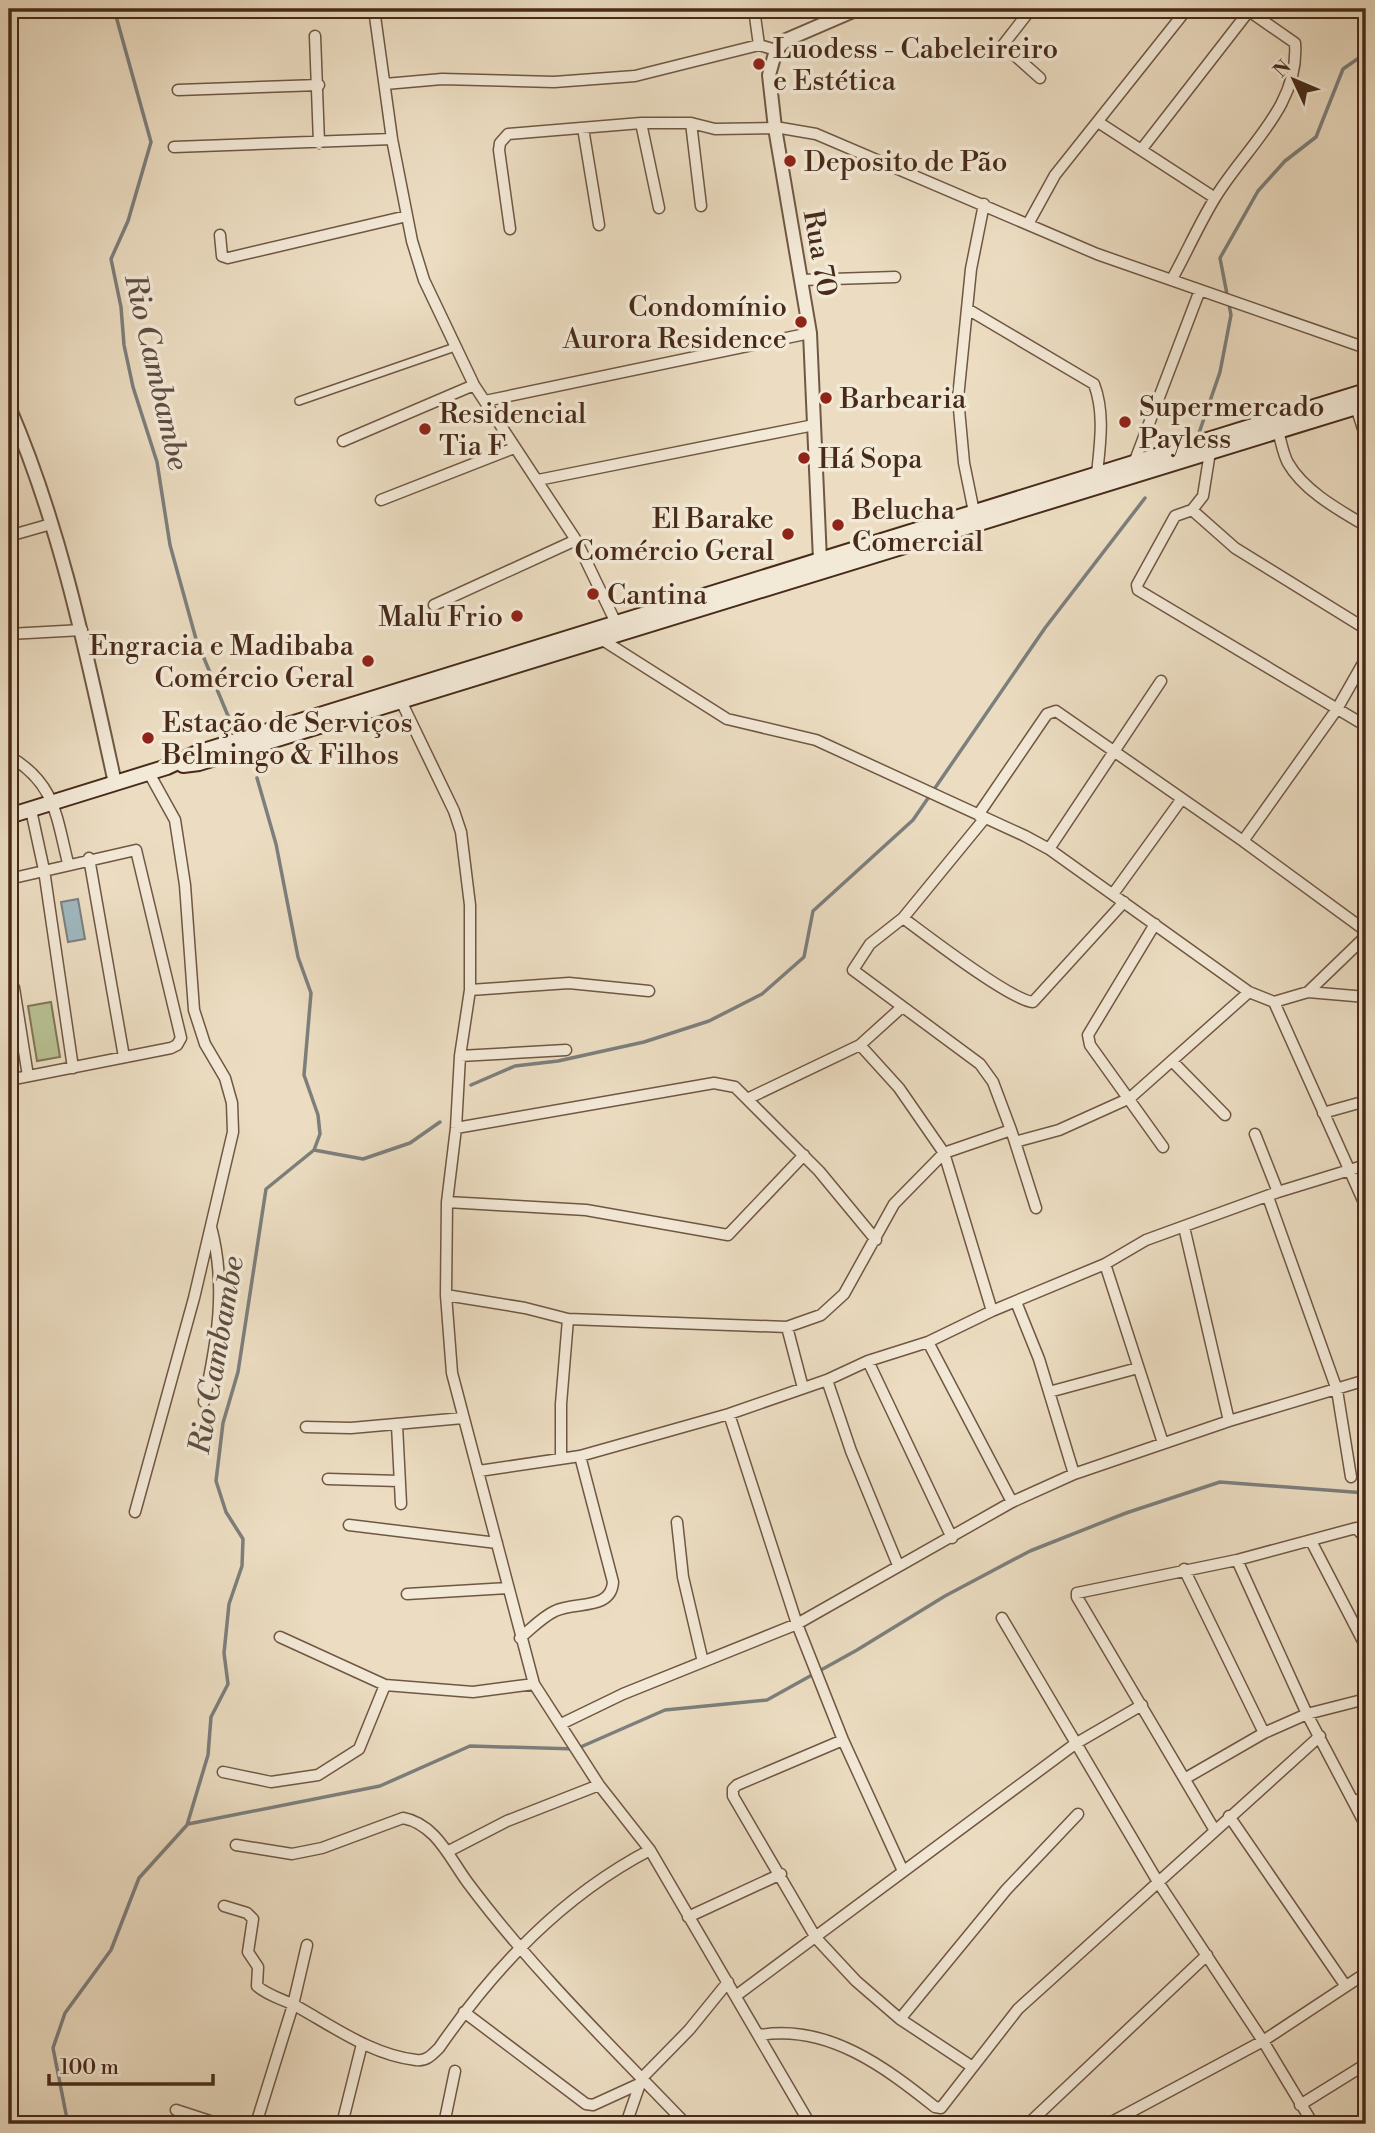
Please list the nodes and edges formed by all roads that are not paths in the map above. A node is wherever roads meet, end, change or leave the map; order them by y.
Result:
1 (374, 9) edge
2 (754, 9) edge
3 (858, 9) edge
4 (1031, 9) edge
5 (1187, 9) edge
6 (1247, 10) edge
7 (315, 36) dead end
8 (759, 45) junction
9 (776, 50) junction
10 (1040, 78) dead end
11 (385, 84) junction
12 (319, 85) junction
13 (178, 90) dead end
14 (641, 122) junction
15 (1098, 122) junction
16 (691, 123) junction
17 (583, 128) junction
18 (775, 128) junction
19 (391, 139) junction
20 (320, 143) junction
21 (174, 147) dead end
22 (1141, 150) junction
23 (1214, 198) junction
24 (984, 204) junction
25 (701, 206) dead end
26 (659, 208) dead end
27 (407, 216) junction
28 (1028, 224) junction
29 (599, 225) dead end
30 (510, 229) dead end
31 (219, 235) dead end
32 (895, 277) dead end
33 (1172, 279) junction
34 (801, 280) junction
35 (1200, 290) junction
36 (969, 310) junction
37 (810, 332) junction
38 (455, 347) junction
39 (1366, 348) edge
40 (474, 385) junction
41 (1366, 391) edge
42 (299, 401) dead end
43 (485, 401) junction
44 (1361, 405) edge
45 (9, 407) edge
46 (814, 425) junction
47 (13, 427) edge
48 (1278, 431) junction
49 (1366, 438) edge
50 (343, 441) dead end
51 (514, 448) junction
52 (1210, 452) junction
53 (1134, 463) junction
54 (1097, 474) junction
55 (538, 480) junction
56 (381, 500) dead end
57 (1192, 510) junction
58 (974, 512) junction
59 (51, 524) junction
60 (1366, 526) edge
61 (9, 536) edge
62 (576, 540) junction
63 (820, 560) junction
64 (433, 605) dead end
65 (616, 623) junction
66 (1366, 629) edge
67 (82, 630) junction
68 (9, 634) edge
69 (601, 639) junction
70 (1366, 657) edge
71 (1161, 681) dead end
72 (401, 701) junction
73 (1337, 709) junction
74 (1366, 726) edge
75 (283, 732) junction
76 (1115, 753) junction
77 (9, 756) edge
78 (149, 773) junction
79 (115, 783) junction
80 (1181, 800) junction
81 (53, 803) junction
82 (31, 810) junction
83 (9, 816) edge
84 (981, 817) junction
85 (1243, 841) junction
86 (1049, 849) junction
87 (89, 858) junction
88 (68, 863) junction
89 (44, 870) junction
90 (9, 878) edge
91 (1113, 894) junction
92 (1124, 902) junction
93 (903, 918) junction
94 (1155, 924) junction
95 (1366, 931) edge
96 (1366, 936) edge
97 (9, 981) edge
98 (470, 990) junction
99 (649, 991) dead end
100 (1249, 992) junction
101 (1308, 992) junction
102 (1366, 997) edge
103 (1274, 1002) junction
104 (902, 1007) junction
105 (860, 1045) junction
106 (566, 1051) dead end
107 (460, 1056) junction
108 (124, 1057) junction
109 (1173, 1062) junction
110 (73, 1068) junction
111 (28, 1076) junction
112 (9, 1080) edge
113 (1130, 1098) junction
114 (747, 1099) junction
115 (1366, 1101) edge
116 (1323, 1113) junction
117 (1225, 1115) dead end
118 (456, 1128) junction
119 (1011, 1130) junction
120 (1255, 1134) dead end
121 (1015, 1142) junction
122 (1163, 1147) dead end
123 (944, 1153) junction
124 (804, 1155) junction
125 (1366, 1165) edge
126 (1350, 1171) junction
127 (1273, 1194) junction
128 (447, 1202) junction
129 (1366, 1207) edge
130 (1036, 1208) dead end
131 (210, 1225) junction
132 (1184, 1227) junction
133 (876, 1240) junction
134 (1105, 1264) junction
135 (446, 1295) junction
136 (1016, 1302) junction
137 (992, 1311) junction
138 (568, 1319) junction
139 (787, 1327) junction
140 (928, 1342) junction
141 (868, 1361) junction
142 (1138, 1368) junction
143 (827, 1380) junction
144 (1366, 1380) edge
145 (803, 1388) junction
146 (1337, 1390) junction
147 (1049, 1392) junction
148 (204, 1402) dead end
149 (729, 1414) junction
150 (463, 1418) junction
151 (1229, 1421) junction
152 (397, 1425) junction
153 (306, 1427) dead end
154 (1163, 1443) junction
155 (580, 1456) junction
156 (561, 1459) junction
157 (479, 1471) junction
158 (1074, 1474) junction
159 (1351, 1477) dead end
160 (328, 1479) dead end
161 (399, 1481) junction
162 (1012, 1502) junction
163 (401, 1504) dead end
164 (135, 1512) dead end
165 (677, 1522) dead end
166 (349, 1525) dead end
167 (952, 1538) junction
168 (1366, 1539) edge
169 (1311, 1541) junction
170 (497, 1543) junction
171 (1237, 1560) junction
172 (898, 1565) junction
173 (1184, 1569) junction
174 (508, 1588) junction
175 (407, 1594) dead end
176 (1002, 1618) dead end
177 (797, 1624) junction
178 (280, 1637) dead end
179 (520, 1638) junction
180 (1366, 1647) edge
181 (703, 1662) junction
182 (534, 1684) junction
183 (385, 1685) junction
184 (1366, 1699) edge
185 (1142, 1705) junction
186 (1307, 1714) junction
187 (561, 1724) junction
188 (1264, 1733) junction
189 (1320, 1736) junction
190 (843, 1740) junction
191 (1075, 1744) junction
192 (223, 1772) dead end
193 (1186, 1778) junction
194 (599, 1785) junction
195 (1366, 1796) edge
196 (1354, 1802) junction
197 (1078, 1814) dead end
198 (1229, 1816) junction
199 (1366, 1826) edge
200 (1214, 1829) junction
201 (236, 1845) dead end
202 (650, 1850) junction
203 (447, 1852) junction
204 (903, 1871) junction
205 (781, 1874) junction
206 (1158, 1882) junction
207 (224, 1906) dead end
208 (688, 1917) junction
209 (816, 1938) junction
210 (307, 1945) dead end
211 (519, 1947) junction
212 (1207, 1955) junction
213 (1366, 1973) edge
214 (728, 1982) junction
215 (1345, 1985) junction
216 (737, 1995) junction
217 (293, 2005) junction
218 (464, 2012) junction
219 (900, 2019) junction
220 (760, 2035) junction
221 (1262, 2041) junction
222 (362, 2044) junction
223 (1366, 2064) edge
224 (971, 2066) junction
225 (455, 2071) dead end
226 (640, 2081) junction
227 (1300, 2105) junction
228 (176, 2110) dead end
229 (1310, 2121) edge
230 (219, 2124) edge
231 (256, 2124) edge
232 (342, 2124) edge
233 (444, 2124) edge
234 (626, 2124) edge
235 (686, 2124) edge
236 (810, 2124) edge
237 (1028, 2124) edge
238 (1108, 2124) edge
239 (1297, 2124) edge

1 - 11 street
2 - 8 street
3 - 9 street
4 - 10 street
5 - 15 street
6 - 22 street
6 - 23 street
7 - 12 street
8 - 9 street
8 - 11 street
9 - 18 street, Rua 70
11 - 19 street
12 - 13 street
12 - 20 street
14 - 16 street
14 - 17 street
14 - 26 street
15 - 22 street
15 - 28 street
16 - 18 street
16 - 25 street
17 - 29 street
17 - 30 street
18 - 24 street
18 - 34 street, Rua 70
19 - 20 street
19 - 27 street
20 - 21 street
22 - 23 street
23 - 33 street
24 - 28 street
24 - 36 street
27 - 31 street
27 - 38 street
28 - 33 street
32 - 34 street
33 - 35 street
34 - 37 street, Rua 70
35 - 39 street
35 - 53 street
36 - 54 street
36 - 58 street
37 - 43 street
37 - 46 street, Rua 70
38 - 40 street
38 - 42 street
40 - 43 street
40 - 50 street
41 - 53 main road
43 - 51 street
44 - 48 main road
44 - 49 street
45 - 47 street
46 - 55 street
46 - 63 street, Rua 70
47 - 59 street
48 - 52 main road
48 - 60 street
51 - 55 street
51 - 56 street
52 - 57 street
52 - 69 main road
53 - 54 main road
54 - 58 main road
55 - 62 street
57 - 66 street
57 - 73 street
58 - 63 main road
59 - 61 street
59 - 67 street
62 - 64 street
62 - 65 street
63 - 65 main road
65 - 75 main road
67 - 68 street
67 - 79 street
69 - 72 main road
69 - 84 street
70 - 73 street
71 - 76 street
72 - 75 main road
72 - 98 street
73 - 74 street
73 - 85 street
75 - 78 main road
76 - 80 street
76 - 84 street
76 - 86 street
77 - 81 street
78 - 79 main road
78 - 131 street
79 - 81 main road
80 - 85 street
80 - 91 street
81 - 82 main road
81 - 88 street
82 - 83 main road
82 - 89 street
84 - 86 street
84 - 93 street
85 - 95 street
86 - 91 street
87 - 88 street
87 - 108 street
87 - 108 street
88 - 89 street
89 - 90 street
89 - 110 street
91 - 92 street
92 - 93 street
92 - 94 street
93 - 104 street
94 - 100 street
94 - 113 street
96 - 101 street
97 - 111 street
98 - 99 street
98 - 107 street
100 - 103 street
100 - 109 street
101 - 102 street
101 - 103 street
103 - 116 street
104 - 105 street
104 - 119 street
105 - 114 street
105 - 123 street
106 - 107 street
107 - 118 street
108 - 110 street
109 - 113 street
109 - 117 street
110 - 111 street
111 - 112 street
113 - 121 street
113 - 122 street
114 - 118 street
114 - 124 street
115 - 116 street
116 - 126 street
118 - 128 street
119 - 121 street
119 - 123 street
120 - 127 street
121 - 130 street
123 - 133 street
123 - 137 street
124 - 128 street
124 - 133 street
125 - 126 street
126 - 127 street
126 - 129 street
127 - 132 street
127 - 146 street
128 - 135 street
131 - 148 street
131 - 164 street
132 - 134 street
132 - 151 street
133 - 139 street
134 - 136 street
134 - 142 street
135 - 138 street
135 - 150 street
136 - 137 street
136 - 147 street
137 - 140 street
138 - 139 street
138 - 156 street
139 - 145 street
140 - 141 street
140 - 162 street
141 - 143 street
141 - 167 street
142 - 147 street
142 - 154 street
143 - 145 street
143 - 172 street
144 - 146 street
145 - 149 street
146 - 151 street
146 - 159 street
147 - 158 street
149 - 155 street
149 - 177 street
150 - 152 street
150 - 157 street
151 - 154 street
152 - 153 street
152 - 161 street
154 - 158 street
155 - 156 street
155 - 179 street
156 - 157 street
157 - 170 street
158 - 162 street
160 - 161 street
161 - 163 street
162 - 167 street
165 - 181 street
166 - 170 street
167 - 172 street
168 - 169 street
169 - 171 street
169 - 180 street
170 - 174 street
171 - 173 street
171 - 186 street
172 - 177 street
173 - 185 street
173 - 188 street
174 - 175 street
174 - 179 street
176 - 191 street
177 - 181 street
177 - 190 street
178 - 183 street
179 - 182 street
181 - 187 street
182 - 183 street
182 - 187 street
183 - 192 street
184 - 186 street
185 - 191 street
185 - 193 street
186 - 188 street
186 - 189 street
187 - 194 street
188 - 193 street
189 - 196 street
189 - 198 street
190 - 204 street
190 - 205 street
191 - 204 street
191 - 206 street
193 - 200 street
194 - 202 street
194 - 203 street
195 - 196 street
196 - 199 street
197 - 219 street
198 - 200 street
198 - 215 street
200 - 206 street
201 - 203 street
202 - 208 street
202 - 211 street
203 - 211 street
204 - 209 street
205 - 208 street
205 - 209 street
206 - 212 street
206 - 224 street
207 - 217 street
208 - 214 street
209 - 216 street
209 - 219 street
210 - 217 street
211 - 218 street
211 - 226 street
212 - 221 street
212 - 237 street
213 - 215 street
214 - 216 street
214 - 226 street
215 - 221 street
216 - 220 street
217 - 222 street
217 - 231 street
218 - 222 street
218 - 226 street
219 - 224 street
220 - 224 street
220 - 236 street
221 - 227 street
221 - 238 street
222 - 232 street
223 - 227 street
225 - 233 street
226 - 234 street
226 - 235 street
227 - 229 street
228 - 230 street
229 - 239 street

